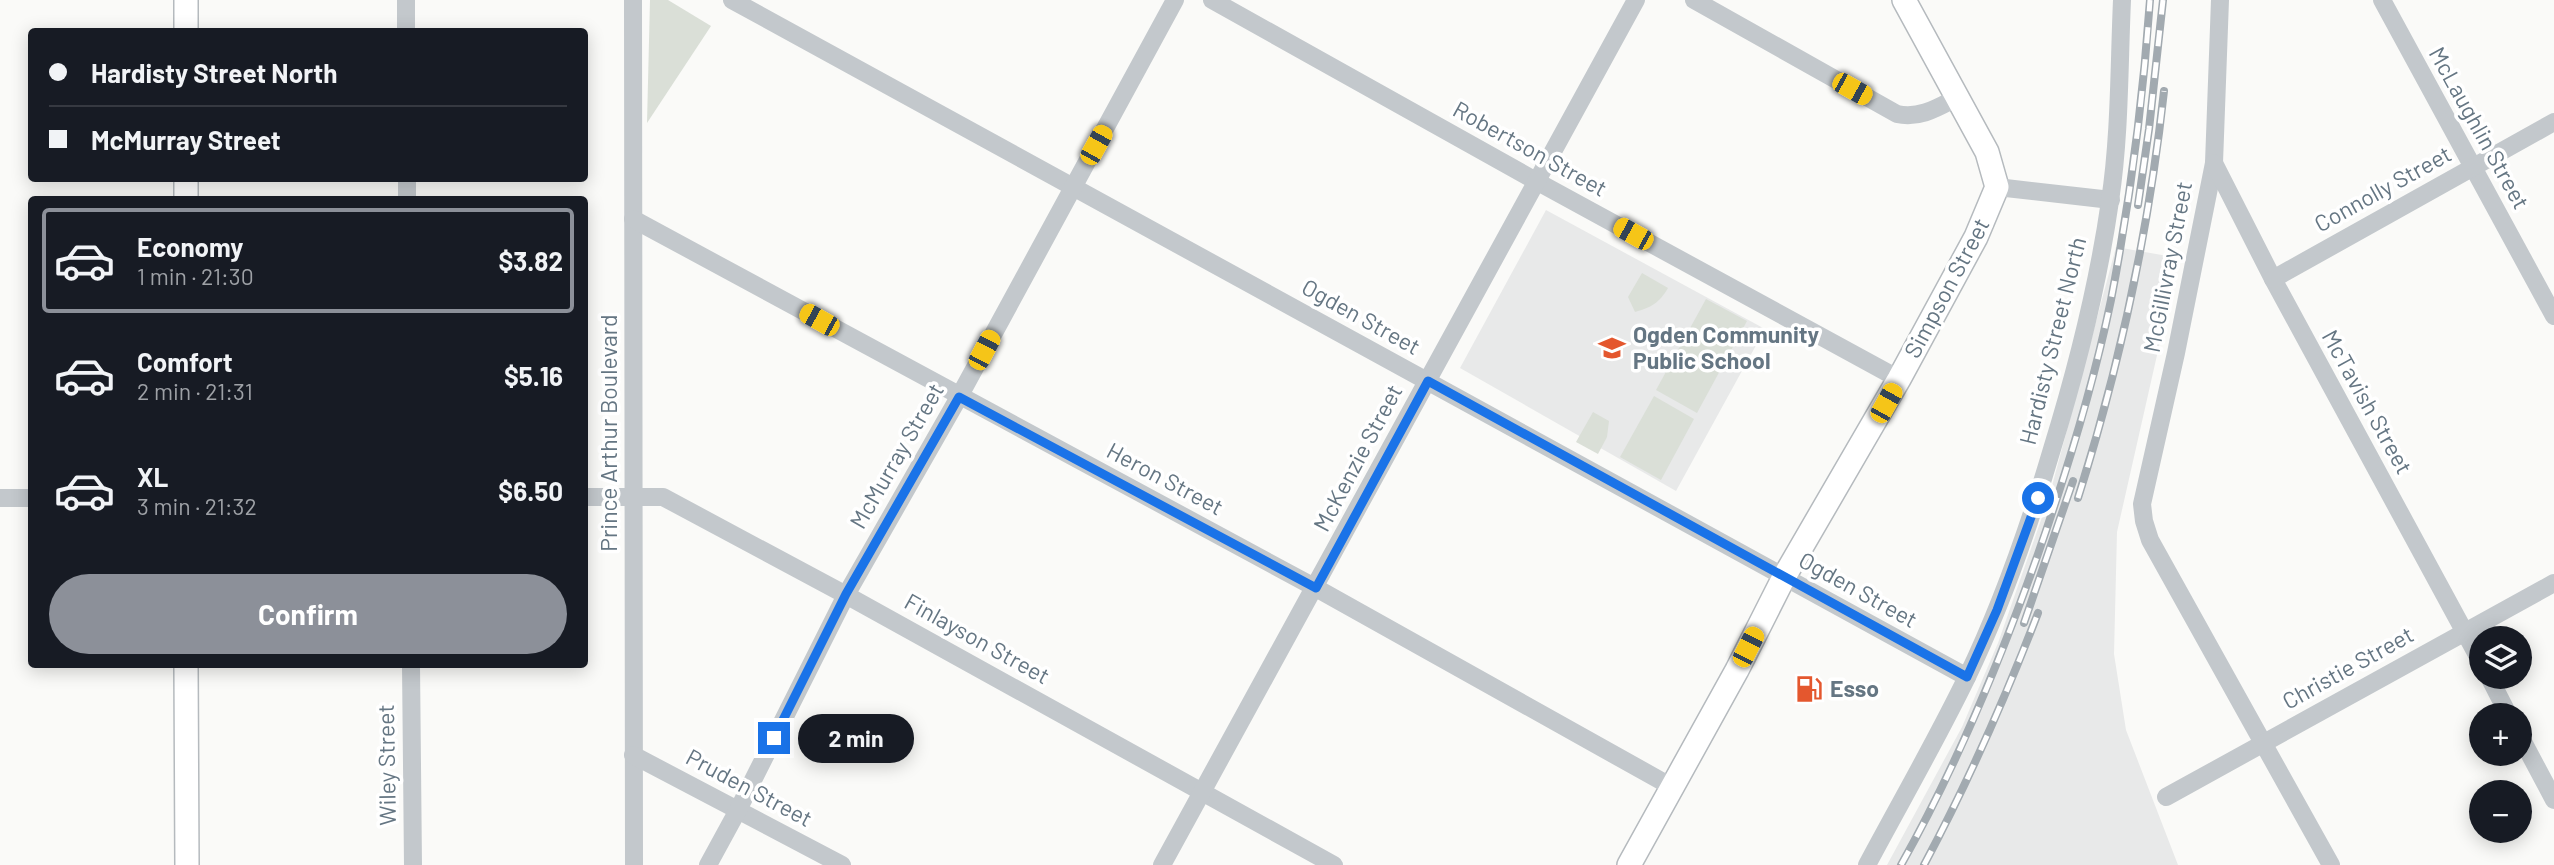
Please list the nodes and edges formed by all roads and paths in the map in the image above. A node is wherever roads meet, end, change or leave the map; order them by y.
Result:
1 (186, 0) edge
2 (406, 0) edge
3 (633, 0) edge
4 (732, 0) edge
5 (1175, 0) edge
6 (1212, 0) edge
7 (1636, 0) edge
8 (1694, 0) edge
9 (1904, 0) edge
10 (2122, 0) edge
11 (2220, 0) edge
12 (2382, 0) edge
13 (186, 28) edge
14 (407, 28) edge
15 (1956, 98) junction
16 (2554, 122) edge
17 (2214, 163) junction
18 (2473, 167) junction
19 (1536, 181) junction
20 (1073, 187) junction
21 (1997, 187) junction
22 (2110, 200) junction
23 (633, 219) junction
24 (2273, 279) junction
25 (2554, 316) edge
26 (1899, 379) junction
27 (1428, 381) junction
28 (959, 397) junction
29 (635, 496) junction
30 (588, 497) edge
31 (0, 498) edge
32 (28, 498) edge
33 (1784, 577) junction
34 (2554, 583) edge
35 (1316, 588) junction
36 (846, 594) junction
37 (2464, 632) junction
38 (2469, 641) edge
39 (187, 668) edge
40 (411, 668) edge
41 (1967, 677) junction
42 (2264, 743) junction
43 (634, 755) junction
44 (2532, 759) edge
45 (1672, 787) junction
46 (1202, 793) junction
47 (2166, 797) dead end
48 (2554, 800) edge
49 (738, 810) junction
50 (187, 865) edge
51 (413, 865) edge
52 (635, 865) edge
53 (708, 865) edge
54 (842, 865) edge
55 (1162, 865) edge
56 (1334, 865) edge
57 (1629, 865) edge
58 (1867, 865) edge
59 (2331, 865) edge

1 - 13 main road
2 - 14 street
3 - 23 street, Prince Arthur Boulevard
4 - 20 street, Ogden Street
5 - 20 street, McMurray Street
6 - 19 street, Robertson Street
7 - 19 street, McKenzie Street
8 - 15 street
9 - 15 main road
10 - 22 street, Hardisty Street North
11 - 17 street, McGillivray Street
12 - 18 street, McLaughlin Street
15 - 21 main road
16 - 18 street, Connolly Street
17 - 24 street, McTavish Street
17 - 42 street, McGillivray Street
18 - 24 street, Connolly Street
18 - 25 street, McLaughlin Street
19 - 26 street, Robertson Street
19 - 27 street, McKenzie Street
20 - 27 street, Ogden Street
20 - 28 street, McMurray Street
21 - 22 street
21 - 26 main road, Simpson Street
22 - 41 street, Hardisty Street North
23 - 28 street, Heron Street
23 - 29 street, Prince Arthur Boulevard
24 - 37 street, McTavish Street
26 - 33 main road, Simpson Street
27 - 33 street, Ogden Street
27 - 35 street, McKenzie Street
28 - 35 street, Heron Street
28 - 36 street, McMurray Street
29 - 30 street, Finlayson Street
29 - 36 street, Finlayson Street
29 - 43 street, Prince Arthur Boulevard
31 - 32 street
33 - 41 street, Ogden Street
33 - 45 main road, Simpson Street
34 - 37 street, Christie Street
35 - 45 street, Heron Street
35 - 46 street, McKenzie Street
36 - 46 street, Finlayson Street
36 - 49 street, McMurray Street
37 - 38 street, McTavish Street
37 - 42 street, Christie Street
39 - 50 main road
40 - 51 street, Wiley Street
41 - 58 street, Hardisty Street North
42 - 47 street, Christie Street
42 - 59 street, McGillivray Street
43 - 49 street, Pruden Street
43 - 52 street, Prince Arthur Boulevard
44 - 48 street
45 - 57 main road, Simpson Street
46 - 55 street, McKenzie Street
46 - 56 street, Finlayson Street
49 - 53 street, McMurray Street
49 - 54 street, Pruden Street

